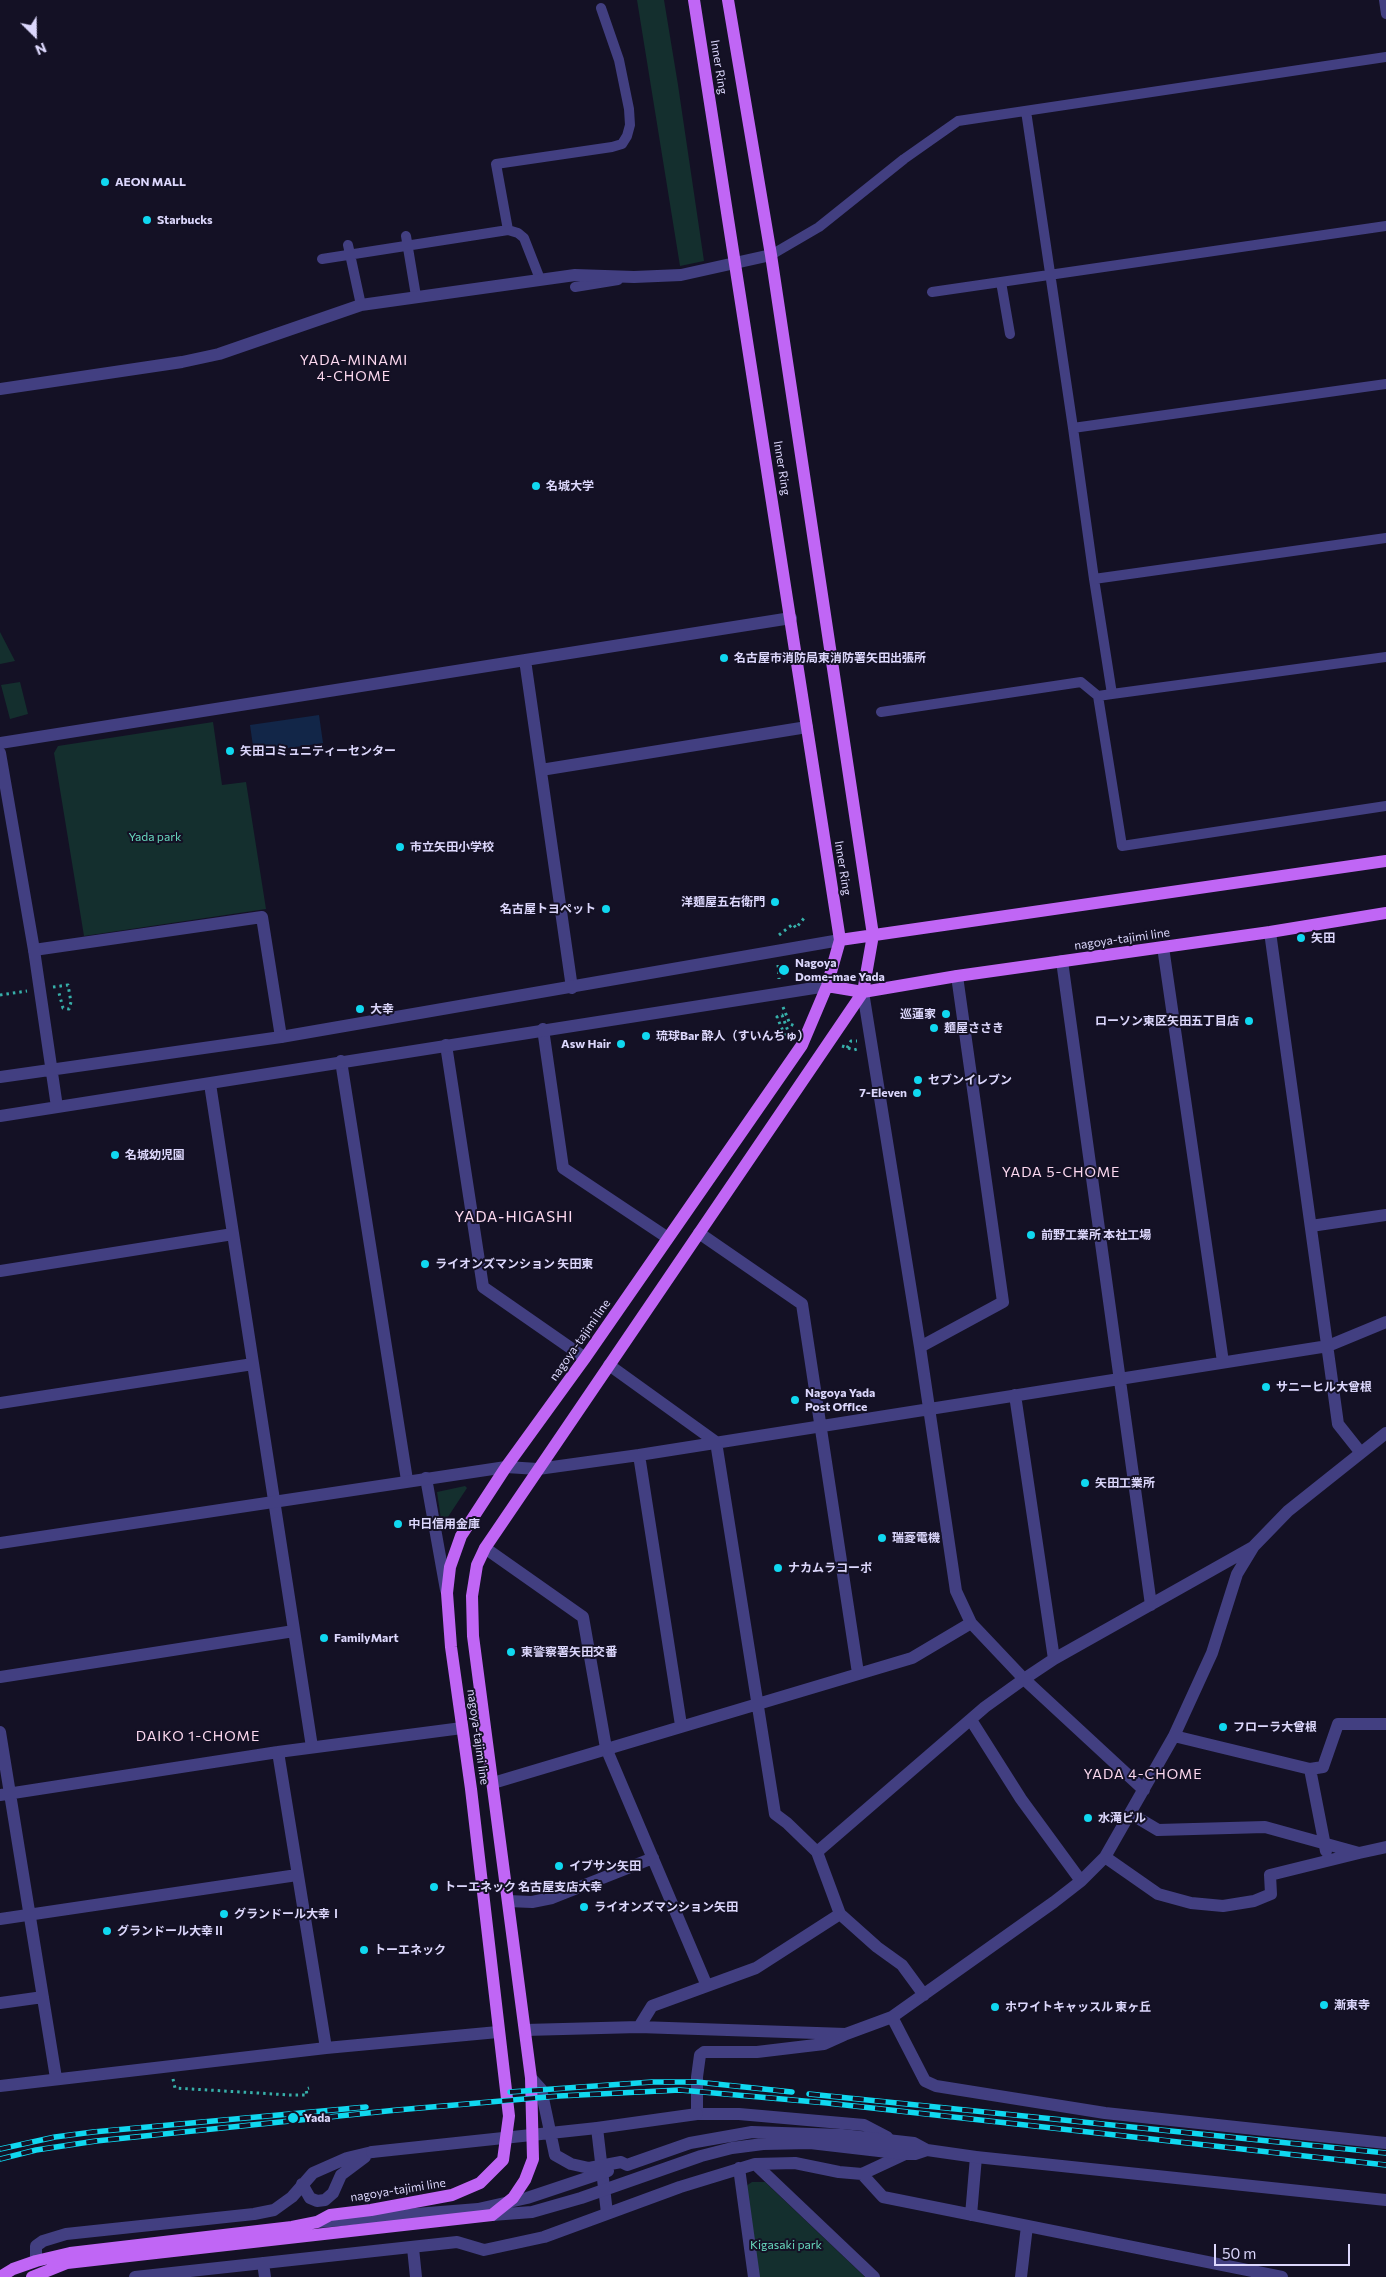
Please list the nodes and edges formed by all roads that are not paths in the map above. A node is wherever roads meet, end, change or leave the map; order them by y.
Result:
1 (694, 0) edge
2 (728, 0) edge
3 (1384, 0) edge
4 (601, 8) dead end
5 (1386, 14) edge
6 (1386, 57) edge
7 (1026, 111) junction
8 (1386, 226) edge
9 (508, 230) junction
10 (406, 236) dead end
11 (348, 245) dead end
12 (771, 255) junction
13 (322, 259) dead end
14 (737, 264) junction
15 (1050, 274) junction
16 (634, 277) junction
17 (540, 279) junction
18 (1001, 282) junction
19 (575, 287) dead end
20 (932, 292) dead end
21 (416, 296) junction
22 (361, 305) junction
23 (1010, 334) dead end
24 (1386, 384) edge
25 (0, 389) edge
26 (1073, 428) junction
27 (1386, 538) edge
28 (1094, 579) junction
29 (791, 618) junction
30 (1386, 657) edge
31 (525, 660) junction
32 (1112, 694) junction
33 (1098, 696) junction
34 (881, 712) dead end
35 (807, 727) junction
36 (0, 743) edge
37 (0, 753) edge
38 (541, 770) junction
39 (1386, 806) edge
40 (1386, 861) edge
41 (1386, 913) edge
42 (1270, 932) junction
43 (873, 935) junction
44 (840, 940) junction
45 (1163, 947) junction
46 (34, 950) junction
47 (1062, 961) junction
48 (957, 976) junction
49 (827, 986) junction
50 (572, 988) junction
51 (863, 992) junction
52 (543, 1029) junction
53 (281, 1037) junction
54 (446, 1045) junction
55 (342, 1061) junction
56 (52, 1069) junction
57 (0, 1078) edge
58 (210, 1084) junction
59 (57, 1107) junction
60 (0, 1116) edge
61 (1386, 1215) edge
62 (1311, 1226) junction
63 (700, 1233) junction
64 (233, 1234) junction
65 (668, 1238) junction
66 (0, 1271) edge
67 (1386, 1322) edge
68 (1328, 1346) junction
69 (920, 1347) junction
70 (585, 1358) junction
71 (1223, 1362) junction
72 (253, 1364) junction
73 (609, 1365) junction
74 (1119, 1379) junction
75 (1015, 1395) junction
76 (0, 1404) edge
77 (928, 1408) junction
78 (820, 1426) junction
79 (1386, 1433) edge
80 (716, 1442) junction
81 (1360, 1453) junction
82 (639, 1454) junction
83 (506, 1466) junction
84 (538, 1469) junction
85 (426, 1478) junction
86 (408, 1480) junction
87 (274, 1501) junction
88 (0, 1543) edge
89 (1254, 1546) junction
90 (485, 1548) junction
91 (448, 1605) junction
92 (1151, 1605) junction
93 (971, 1623) junction
94 (294, 1630) junction
95 (1054, 1659) junction
96 (858, 1673) junction
97 (0, 1677) edge
98 (1024, 1679) junction
99 (757, 1704) junction
100 (971, 1720) junction
101 (1386, 1724) edge
102 (681, 1725) junction
103 (462, 1728) junction
104 (0, 1732) edge
105 (1174, 1736) junction
106 (312, 1747) junction
107 (606, 1748) junction
108 (278, 1752) junction
109 (1310, 1769) junction
110 (492, 1783) junction
111 (1144, 1790) junction
112 (5, 1794) edge
113 (1131, 1814) junction
114 (1324, 1843) junction
115 (1386, 1847) edge
116 (817, 1852) junction
117 (1359, 1853) junction
118 (1105, 1857) junction
119 (653, 1858) junction
120 (1328, 1860) junction
121 (297, 1875) junction
122 (1081, 1881) junction
123 (508, 1901) junction
124 (29, 1914) junction
125 (840, 1914) junction
126 (0, 1919) edge
127 (707, 1986) junction
128 (924, 1995) junction
129 (43, 1997) junction
130 (0, 2003) edge
131 (892, 2018) junction
132 (640, 2027) junction
133 (525, 2030) junction
134 (498, 2032) junction
135 (846, 2034) junction
136 (326, 2048) junction
137 (56, 2078) junction
138 (531, 2078) junction
139 (0, 2086) edge
140 (698, 2114) junction
141 (597, 2128) junction
142 (890, 2141) junction
143 (1386, 2143) edge
144 (927, 2150) junction
145 (372, 2152) junction
146 (905, 2154) junction
147 (976, 2157) junction
148 (755, 2164) junction
149 (628, 2165) junction
150 (739, 2168) junction
151 (862, 2174) junction
152 (302, 2184) junction
153 (1386, 2200) edge
154 (506, 2204) junction
155 (606, 2208) junction
156 (492, 2215) junction
157 (971, 2215) junction
158 (317, 2222) junction
159 (1027, 2226) junction
160 (413, 2248) junction
161 (36, 2261) junction
162 (263, 2264) junction
163 (0, 2277) edge
164 (32, 2277) edge
165 (135, 2277) edge
166 (264, 2277) edge
167 (416, 2277) edge
168 (754, 2277) edge
169 (874, 2277) edge
170 (1022, 2277) edge
171 (1282, 2277) edge

1 - 14 main road, Inner Ring
2 - 12 main road, Inner Ring
3 - 5 lane
4 - 9 lane
6 - 7 lane
7 - 12 lane
7 - 15 lane
8 - 15 lane
9 - 13 lane
9 - 17 lane
10 - 21 lane
11 - 22 lane
12 - 14 street
12 - 43 main road, Inner Ring
14 - 16 street
14 - 29 main road, Inner Ring
15 - 18 lane
15 - 26 lane
16 - 17 street
16 - 19 lane
17 - 21 street
18 - 20 lane
18 - 23 lane
21 - 22 street
22 - 25 street
24 - 26 lane
26 - 28 lane
27 - 28 lane
28 - 32 lane
29 - 31 street
29 - 35 main road, Inner Ring
30 - 32 lane
31 - 36 street
31 - 38 street
32 - 33 lane
33 - 34 lane
33 - 39 lane
35 - 38 street
35 - 44 main road, Inner Ring
37 - 46 street
38 - 50 street
40 - 43 main road
41 - 42 main road, nagoya-tajimi line
42 - 45 main road, nagoya-tajimi line
42 - 62 street
43 - 44 main road
43 - 51 main road, nagoya-tajimi line
44 - 49 main road, nagoya-tajimi line
44 - 50 street
45 - 47 main road, nagoya-tajimi line
45 - 71 street
46 - 53 street
46 - 56 street
47 - 48 main road, nagoya-tajimi line
47 - 74 street
48 - 51 main road, nagoya-tajimi line
48 - 69 street
49 - 51 main road
49 - 52 street
49 - 65 main road, nagoya-tajimi line
50 - 53 street
51 - 63 main road, nagoya-tajimi line
51 - 69 street
52 - 54 street
52 - 65 street
53 - 56 street
54 - 55 street
54 - 70 street
55 - 58 street
55 - 86 street
56 - 57 street
56 - 59 street
58 - 59 street
58 - 64 street
59 - 60 street
61 - 62 street
62 - 68 street
63 - 73 main road, nagoya-tajimi line
63 - 78 street
64 - 66 street
64 - 72 street
65 - 70 main road, nagoya-tajimi line
67 - 68 street
68 - 71 street
68 - 81 street
69 - 77 street
70 - 83 main road, nagoya-tajimi line
71 - 74 street
72 - 76 street
72 - 87 street
73 - 80 street
73 - 84 main road, nagoya-tajimi line
74 - 75 street
74 - 92 street
75 - 77 street
75 - 95 street
77 - 78 street
77 - 93 street
78 - 80 street
78 - 96 street
79 - 81 street
80 - 82 street
80 - 99 street
81 - 89 street
82 - 84 street
82 - 102 street
83 - 84 street
83 - 85 street
83 - 91 main road, nagoya-tajimi line
84 - 90 main road, nagoya-tajimi line
85 - 86 street
85 - 91 street
86 - 87 street
87 - 88 street
87 - 94 street
89 - 92 street
89 - 105 street
90 - 107 street
90 - 110 main road, nagoya-tajimi line
91 - 103 main road, nagoya-tajimi line
92 - 95 street
93 - 96 street
93 - 98 street
94 - 97 street
94 - 106 street
95 - 98 street
96 - 99 street
98 - 100 street
98 - 111 street
99 - 102 street
99 - 116 street
100 - 116 street
100 - 122 street
101 - 109 street
102 - 107 street
103 - 106 street
103 - 134 main road, nagoya-tajimi line
104 - 112 street
105 - 109 street
105 - 111 street
106 - 108 street
107 - 110 street
107 - 119 street
108 - 112 street
108 - 121 street
109 - 114 street
110 - 123 main road, nagoya-tajimi line
111 - 113 street
112 - 124 street
113 - 114 street
113 - 118 street
114 - 117 street
114 - 120 street
115 - 117 street
116 - 125 street
117 - 120 street
118 - 120 street
118 - 122 street
119 - 123 street
119 - 127 street
121 - 124 street
121 - 136 street
122 - 128 street
123 - 133 main road, nagoya-tajimi line
124 - 126 street
124 - 129 street
125 - 127 street
125 - 128 street
127 - 132 street
128 - 131 street
129 - 130 street
129 - 137 street
131 - 135 street
131 - 143 street
132 - 133 street
132 - 135 street
133 - 138 main road, nagoya-tajimi line
134 - 136 street
134 - 158 main road, nagoya-tajimi line
135 - 140 street
136 - 137 street
137 - 139 street
138 - 149 street
138 - 154 main road, nagoya-tajimi line
140 - 141 street
140 - 142 street
141 - 145 street
141 - 155 street
142 - 144 street
142 - 149 street
144 - 146 street
144 - 147 street
145 - 152 street
145 - 152 street
146 - 151 street
146 - 156 street
147 - 153 street
147 - 157 street
148 - 150 street
148 - 151 street
148 - 169 street
149 - 154 street
150 - 155 street
150 - 168 street
151 - 157 street
152 - 161 street
154 - 156 main road, nagoya-tajimi line
154 - 158 street
155 - 160 street
156 - 164 main road
157 - 159 street
158 - 161 main road, nagoya-tajimi line
159 - 170 street
159 - 171 street
160 - 162 street
160 - 167 street
161 - 163 main road, nagoya-tajimi line
162 - 165 street
162 - 166 street

